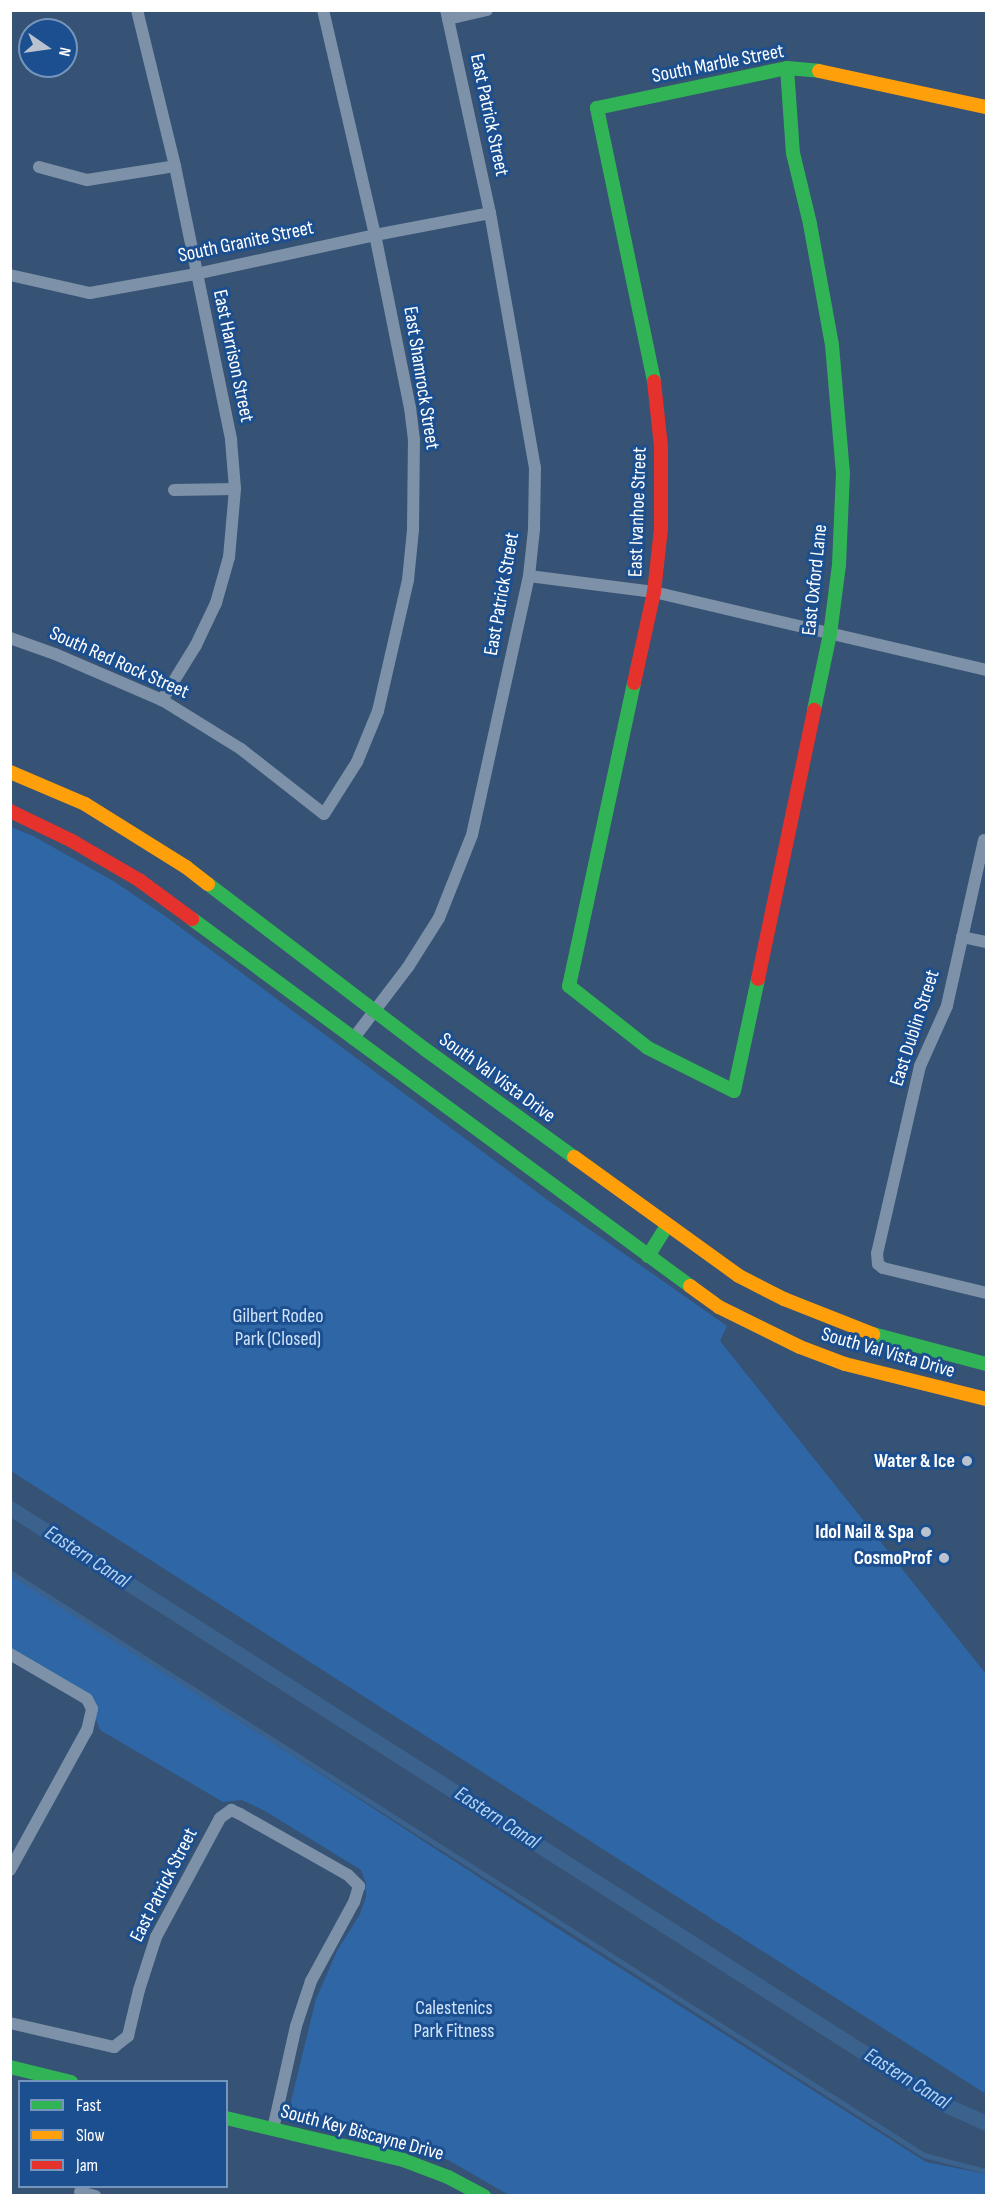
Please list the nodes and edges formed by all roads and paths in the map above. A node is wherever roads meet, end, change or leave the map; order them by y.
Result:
1 (137, 10) edge
2 (322, 10) edge
3 (488, 10) edge
4 (447, 15) edge
5 (787, 68) junction
6 (987, 107) edge
7 (597, 108) joint
8 (175, 166) junction
9 (39, 167) dead end
10 (490, 213) junction
11 (375, 235) junction
12 (196, 274) junction
13 (10, 275) edge
14 (235, 489) junction
15 (174, 490) dead end
16 (529, 576) junction
17 (654, 592) junction
18 (830, 634) junction
19 (10, 638) edge
20 (987, 670) edge
21 (162, 700) junction
22 (10, 772) edge
23 (10, 811) edge
24 (324, 814) joint
25 (984, 840) dead end
26 (962, 937) junction
27 (987, 942) edge
28 (374, 1011) junction
29 (352, 1039) junction
30 (734, 1091) joint
31 (667, 1226) junction
32 (648, 1256) junction
33 (987, 1293) edge
34 (987, 1364) edge
35 (987, 1399) edge
36 (10, 1654) edge
37 (10, 1870) edge
38 (10, 2024) edge
39 (10, 2067) edge
40 (64, 2080) edge
41 (228, 2118) edge
42 (273, 2129) junction
43 (80, 2191) edge
44 (95, 2196) edge
45 (484, 2196) edge

1 - 8 street, East Harrison Street
2 - 11 street, East Shamrock Street
3 - 4 street
4 - 10 street, East Patrick Street
5 - 6 street, South Marble Street
5 - 7 street, South Marble Street
5 - 18 street, East Oxford Lane
7 - 17 street, East Ivanhoe Street
8 - 9 street
8 - 12 street, East Harrison Street
10 - 11 street, South Granite Street
10 - 16 street, East Patrick Street
11 - 12 street, South Granite Street
11 - 24 street, East Shamrock Street
12 - 13 street, South Granite Street
12 - 14 street, East Harrison Street
14 - 15 street
14 - 21 street, East Harrison Street
16 - 17 street
16 - 28 street, East Patrick Street
17 - 18 street
17 - 30 street, East Ivanhoe Street
18 - 20 street
18 - 30 street, East Oxford Lane
19 - 21 street, South Red Rock Street
21 - 24 street, South Red Rock Street
22 - 28 street, South Val Vista Drive
23 - 29 street, South Val Vista Drive
25 - 26 street, East Dublin Street
26 - 27 street
26 - 33 street, East Dublin Street
28 - 29 street, East Patrick Street
28 - 31 street, South Val Vista Drive
29 - 32 street, South Val Vista Drive
31 - 32 street
31 - 34 street, South Val Vista Drive
32 - 35 street, South Val Vista Drive
36 - 37 street
38 - 42 street, East Patrick Street
39 - 40 street
41 - 42 street, South Key Biscayne Drive
42 - 45 street, South Key Biscayne Drive
43 - 44 street

